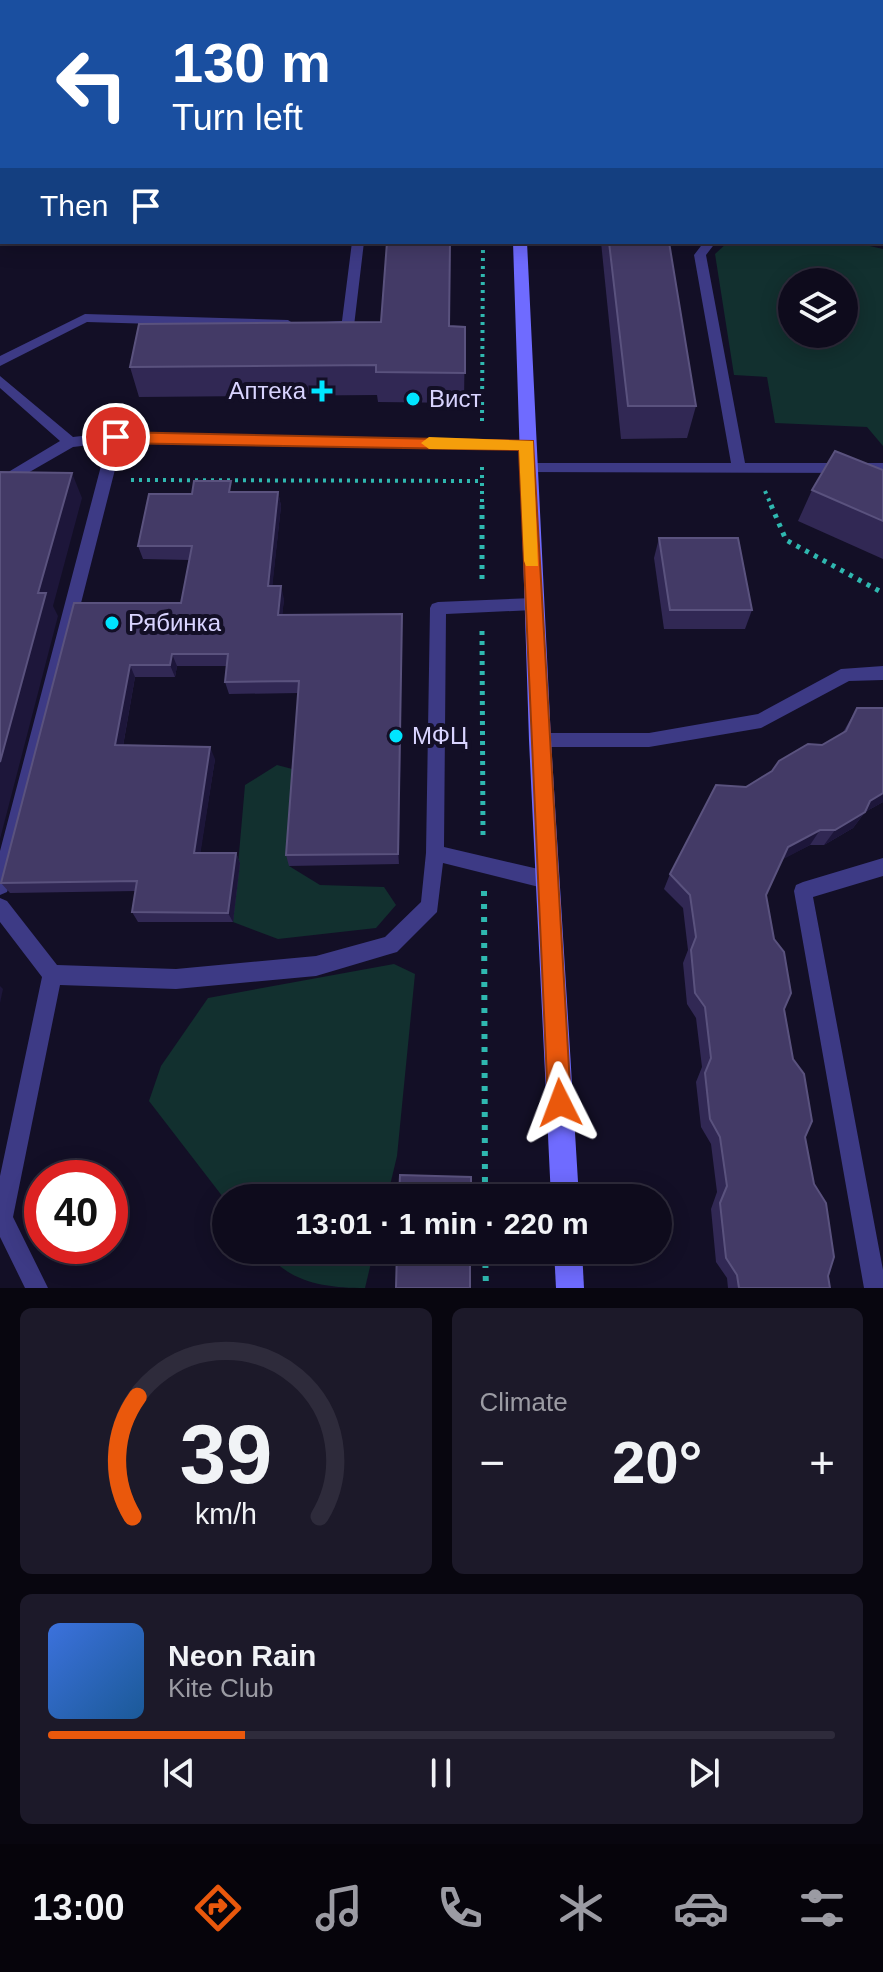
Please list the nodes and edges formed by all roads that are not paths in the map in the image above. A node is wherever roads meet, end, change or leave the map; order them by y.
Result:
1 (358, 244) edge
2 (520, 244) edge
3 (708, 244) edge
4 (301, 324) edge
5 (317, 325) edge
6 (0, 362) edge
7 (0, 381) edge
8 (116, 437) junction
9 (70, 442) junction
10 (527, 445) junction
11 (528, 468) junction
12 (739, 468) junction
13 (883, 468) edge
14 (0, 484) edge
15 (534, 604) junction
16 (883, 673) edge
17 (540, 740) junction
18 (435, 853) junction
19 (883, 867) edge
20 (547, 880) junction
21 (0, 886) edge
22 (0, 907) edge
23 (52, 975) junction
24 (564, 1184) edge
25 (569, 1264) edge
26 (37, 1288) edge
27 (570, 1288) edge
28 (875, 1288) edge

1 - 5 lane
2 - 10 street
3 - 12 lane
4 - 6 lane
7 - 9 lane
8 - 9 lane
8 - 10 lane
8 - 21 lane
9 - 14 lane
10 - 11 street
11 - 12 lane
11 - 15 street
12 - 13 lane
15 - 17 street
15 - 18 lane
16 - 17 lane
17 - 20 street
18 - 20 lane
18 - 23 lane
19 - 28 lane
20 - 24 street
22 - 23 lane
23 - 26 lane
25 - 27 street

